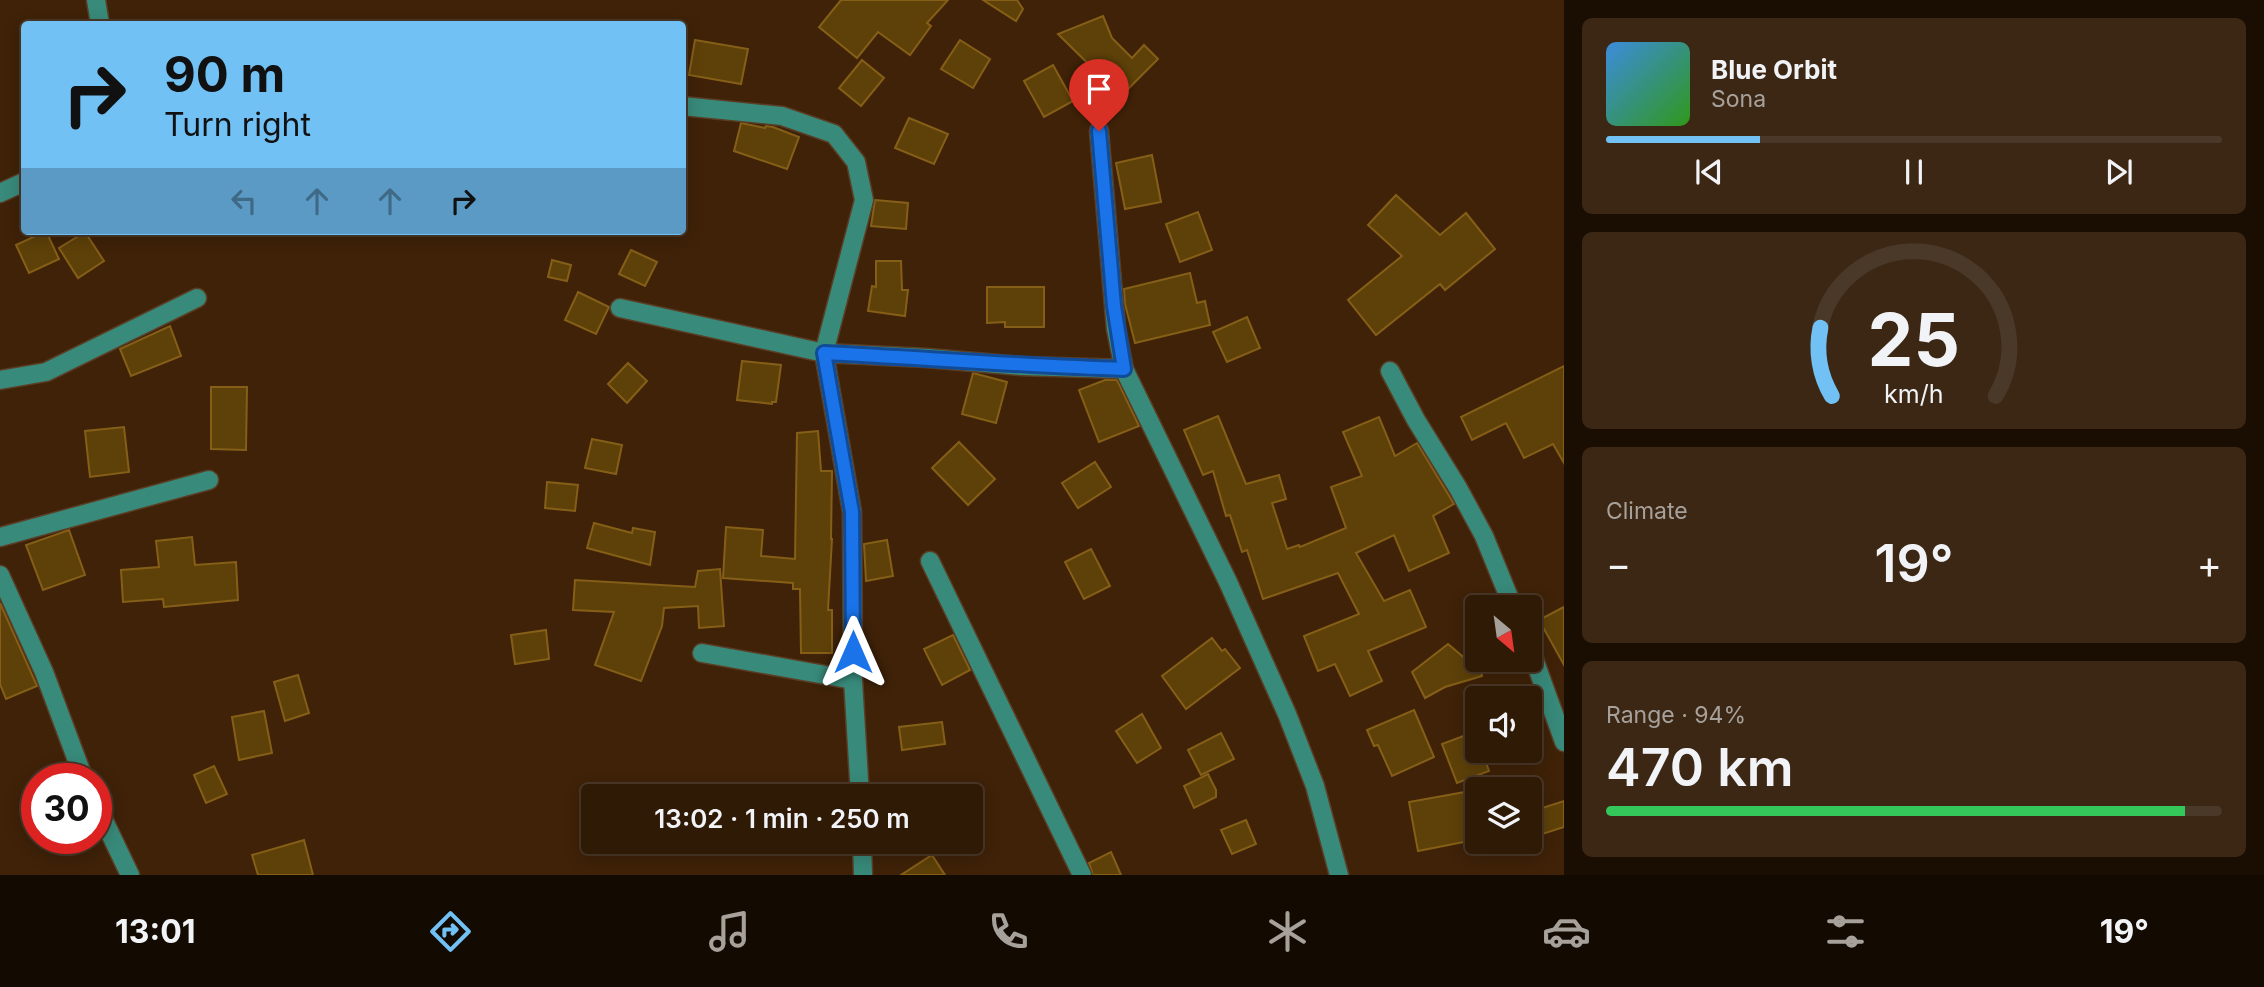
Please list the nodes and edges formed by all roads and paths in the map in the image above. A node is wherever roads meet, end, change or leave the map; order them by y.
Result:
1 (96, 0) edge
2 (100, 21) edge
3 (686, 106) edge
4 (1099, 131) dead end
5 (21, 183) edge
6 (0, 193) edge
7 (197, 299) dead end
8 (620, 308) dead end
9 (824, 353) junction
10 (1124, 369) junction
11 (1390, 371) dead end
12 (0, 380) edge
13 (208, 480) dead end
14 (0, 537) edge
15 (930, 561) dead end
16 (0, 575) edge
17 (1508, 595) edge
18 (702, 653) dead end
19 (1539, 672) edge
20 (853, 680) junction
21 (1564, 742) edge
22 (78, 763) edge
23 (859, 784) edge
24 (112, 837) edge
25 (862, 854) edge
26 (130, 875) edge
27 (863, 875) edge
28 (1082, 875) edge
29 (1339, 875) edge

1 - 2 street
3 - 9 street
4 - 10 street
5 - 6 street
7 - 12 street
8 - 9 street
9 - 10 street
9 - 20 street
10 - 29 street
11 - 17 street
13 - 14 street
15 - 28 street
16 - 22 street
18 - 20 street
19 - 21 street
20 - 23 street
24 - 26 street
25 - 27 street

